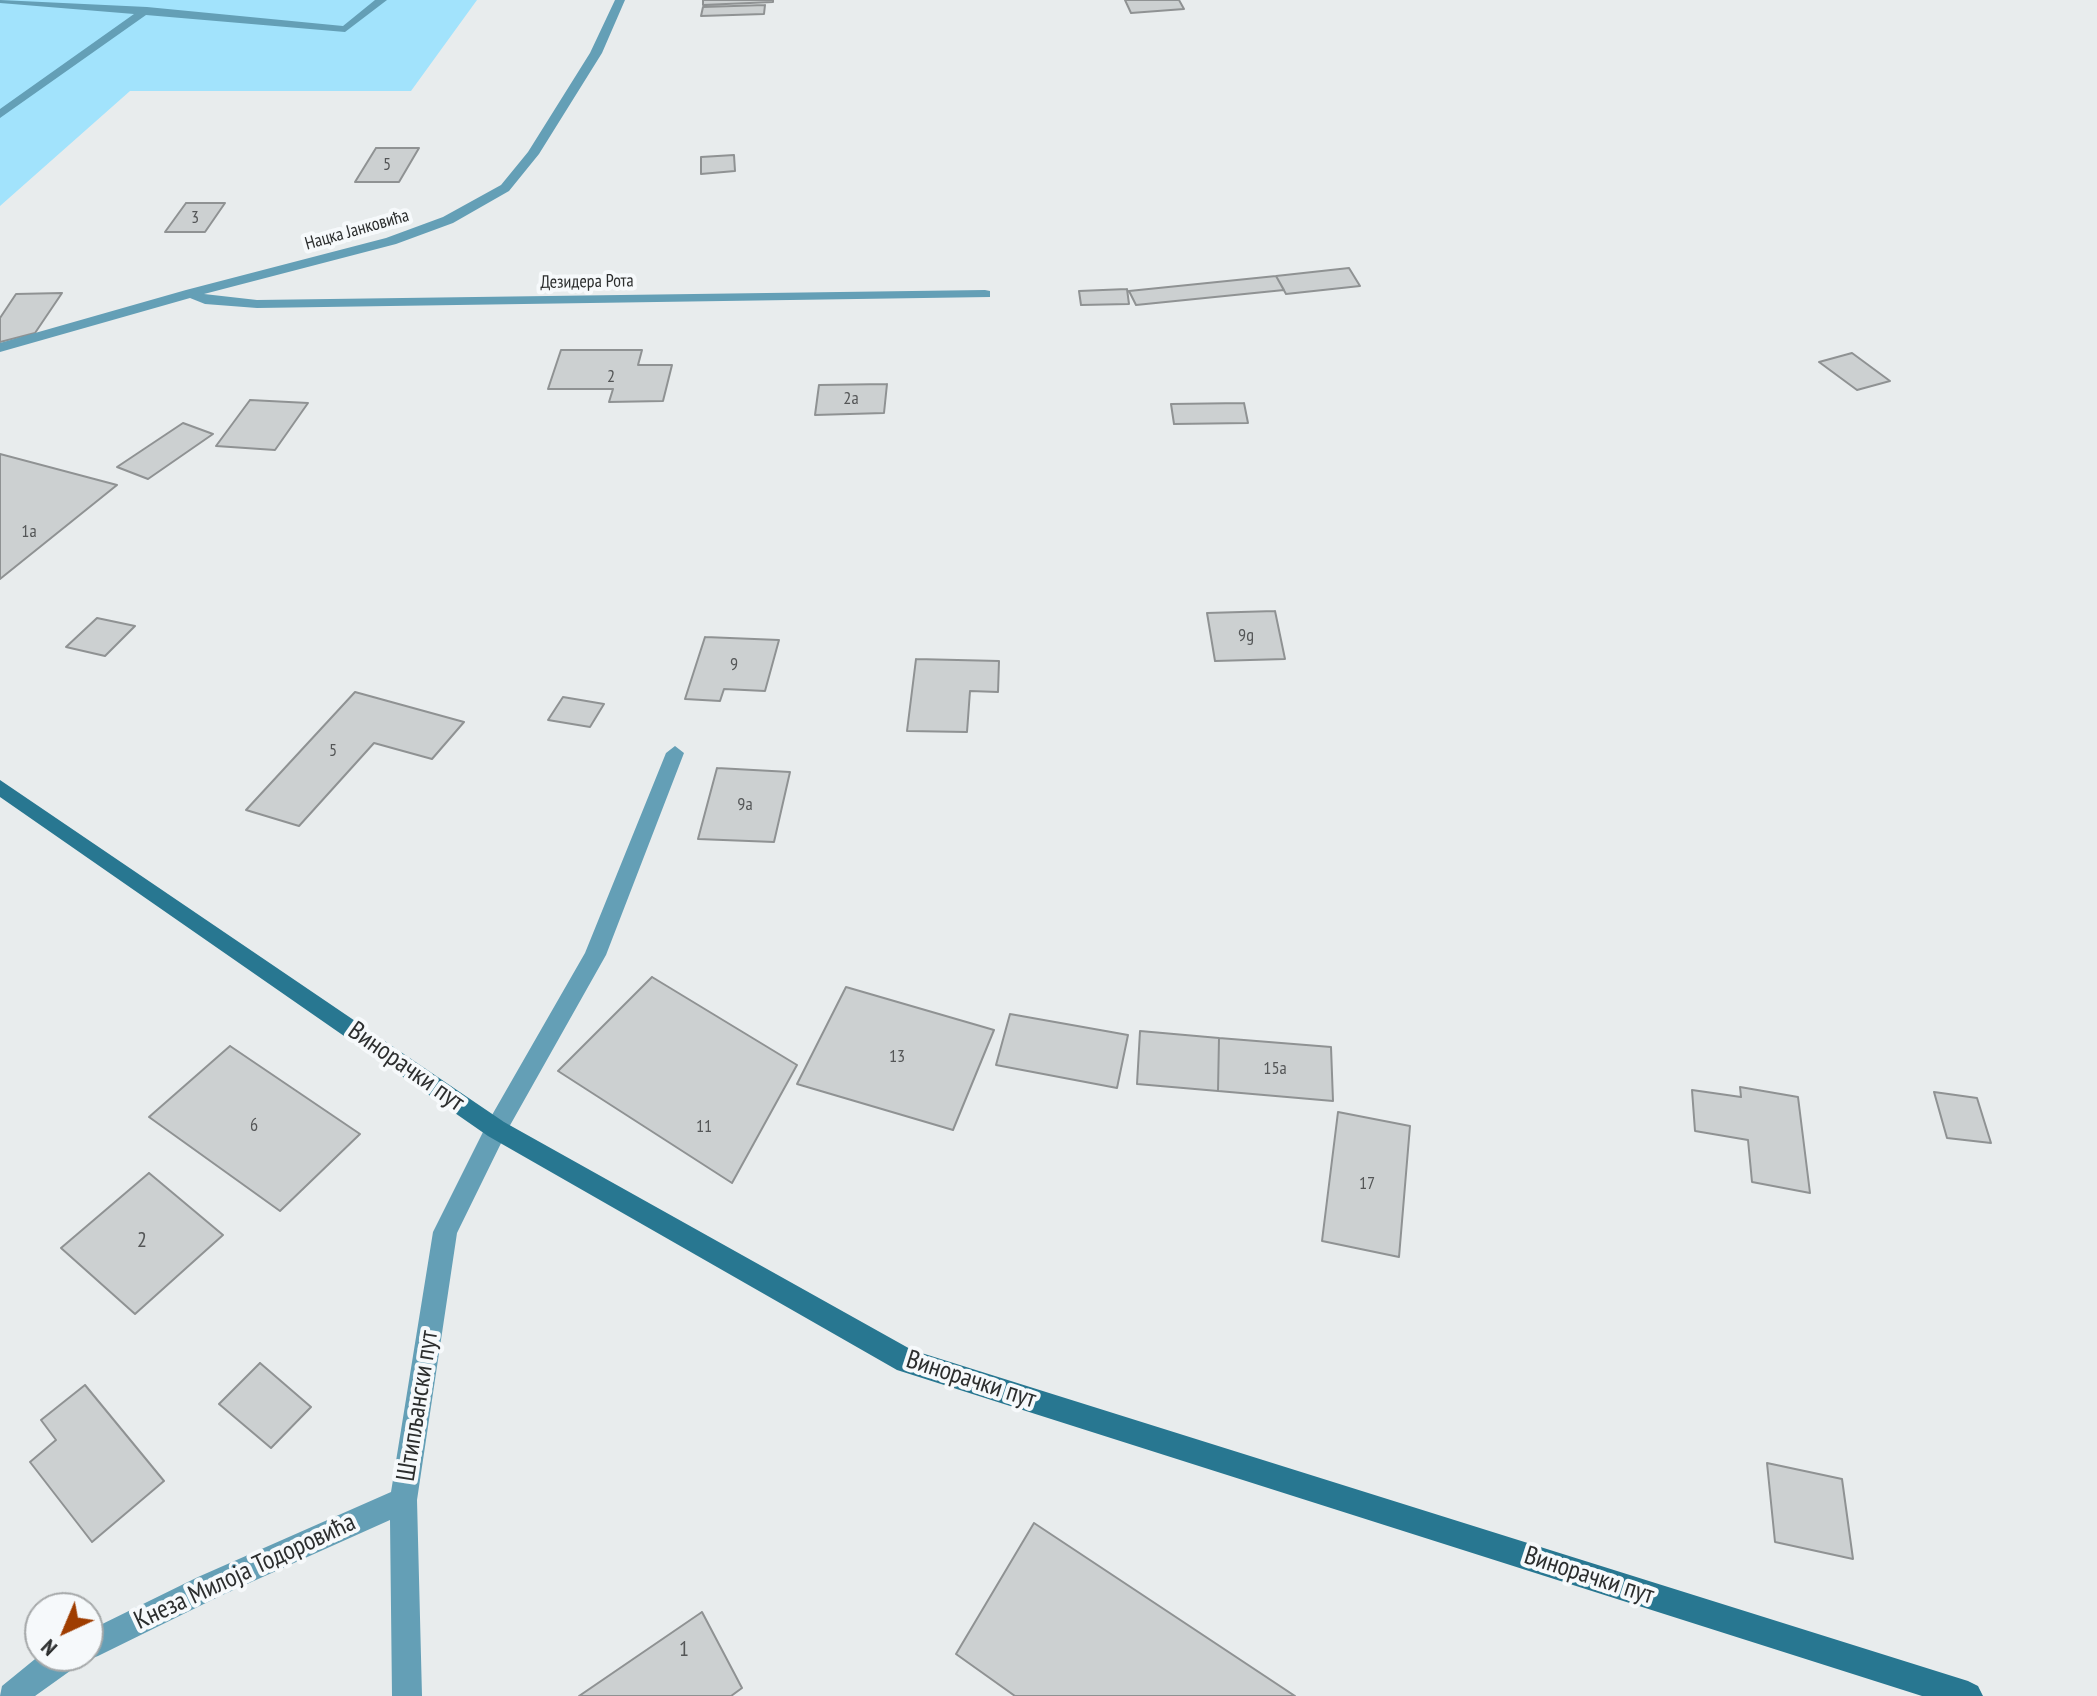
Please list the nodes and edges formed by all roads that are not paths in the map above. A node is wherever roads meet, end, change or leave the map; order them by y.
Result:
1 (0, 0) edge
2 (162, 0) edge
3 (382, 0) edge
4 (620, 0) edge
5 (145, 12) junction
6 (0, 114) edge
7 (191, 293) junction
8 (985, 294) dead end
9 (0, 348) edge
10 (675, 753) dead end
11 (0, 787) edge
12 (496, 1129) junction
13 (403, 1500) junction
14 (104, 1638) edge
15 (42, 1672) edge
16 (12, 1696) edge
17 (407, 1696) edge
18 (1968, 1696) edge

1 - 5 street
2 - 5 street
3 - 5 street
4 - 7 street, Нацка Јанковића
5 - 6 street
7 - 8 street, Дезидера Рота
7 - 9 street, Нацка Јанковића
10 - 12 street, Штипљански пут
11 - 12 street, Винорачки пут
12 - 13 street, Штипљански пут
12 - 18 street, Винорачки пут
13 - 14 street, Кнеза Милоја Тодоровића
13 - 17 street, Штипљански пут
15 - 16 street

